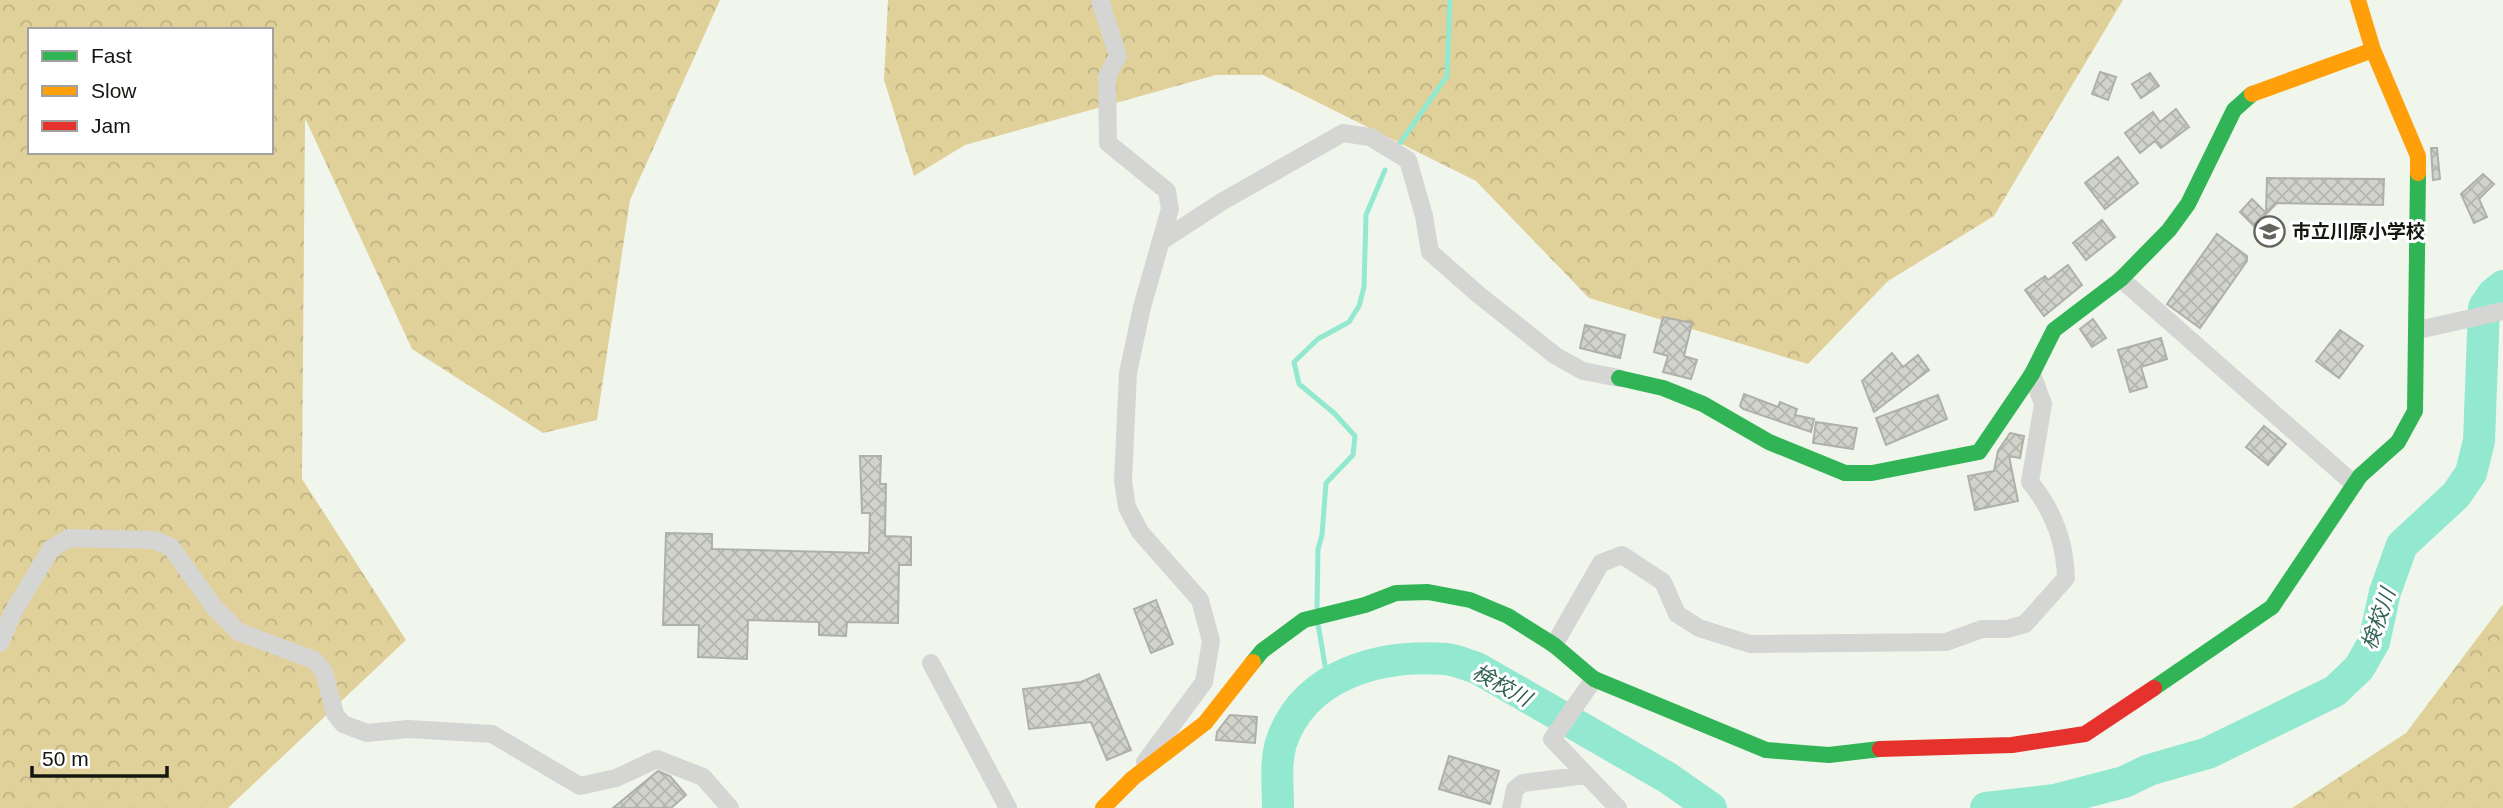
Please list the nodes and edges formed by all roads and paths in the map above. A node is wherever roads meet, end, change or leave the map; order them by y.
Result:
1 (1100, 0) edge
2 (2358, 0) edge
3 (2373, 50) junction
4 (1160, 242) junction
5 (2121, 279) junction
6 (2503, 311) edge
7 (2418, 330) junction
8 (2032, 374) junction
9 (1619, 378) joint
10 (2354, 484) junction
11 (0, 643) edge
12 (1554, 645) junction
13 (931, 663) dead end
14 (1594, 679) junction
15 (1586, 775) junction
16 (1133, 778) junction
17 (730, 808) edge
18 (1008, 808) edge
19 (1103, 808) edge
20 (1511, 808) edge
21 (1618, 808) edge

1 - 4 street
2 - 3 street
3 - 5 street
3 - 7 street
4 - 9 street
4 - 16 street
5 - 8 street
5 - 10 street
6 - 7 street
7 - 10 street
8 - 9 street
8 - 12 street
10 - 14 street
11 - 17 street
12 - 14 street
12 - 16 street
13 - 18 street
14 - 15 street
15 - 20 street
15 - 21 street
16 - 19 street

